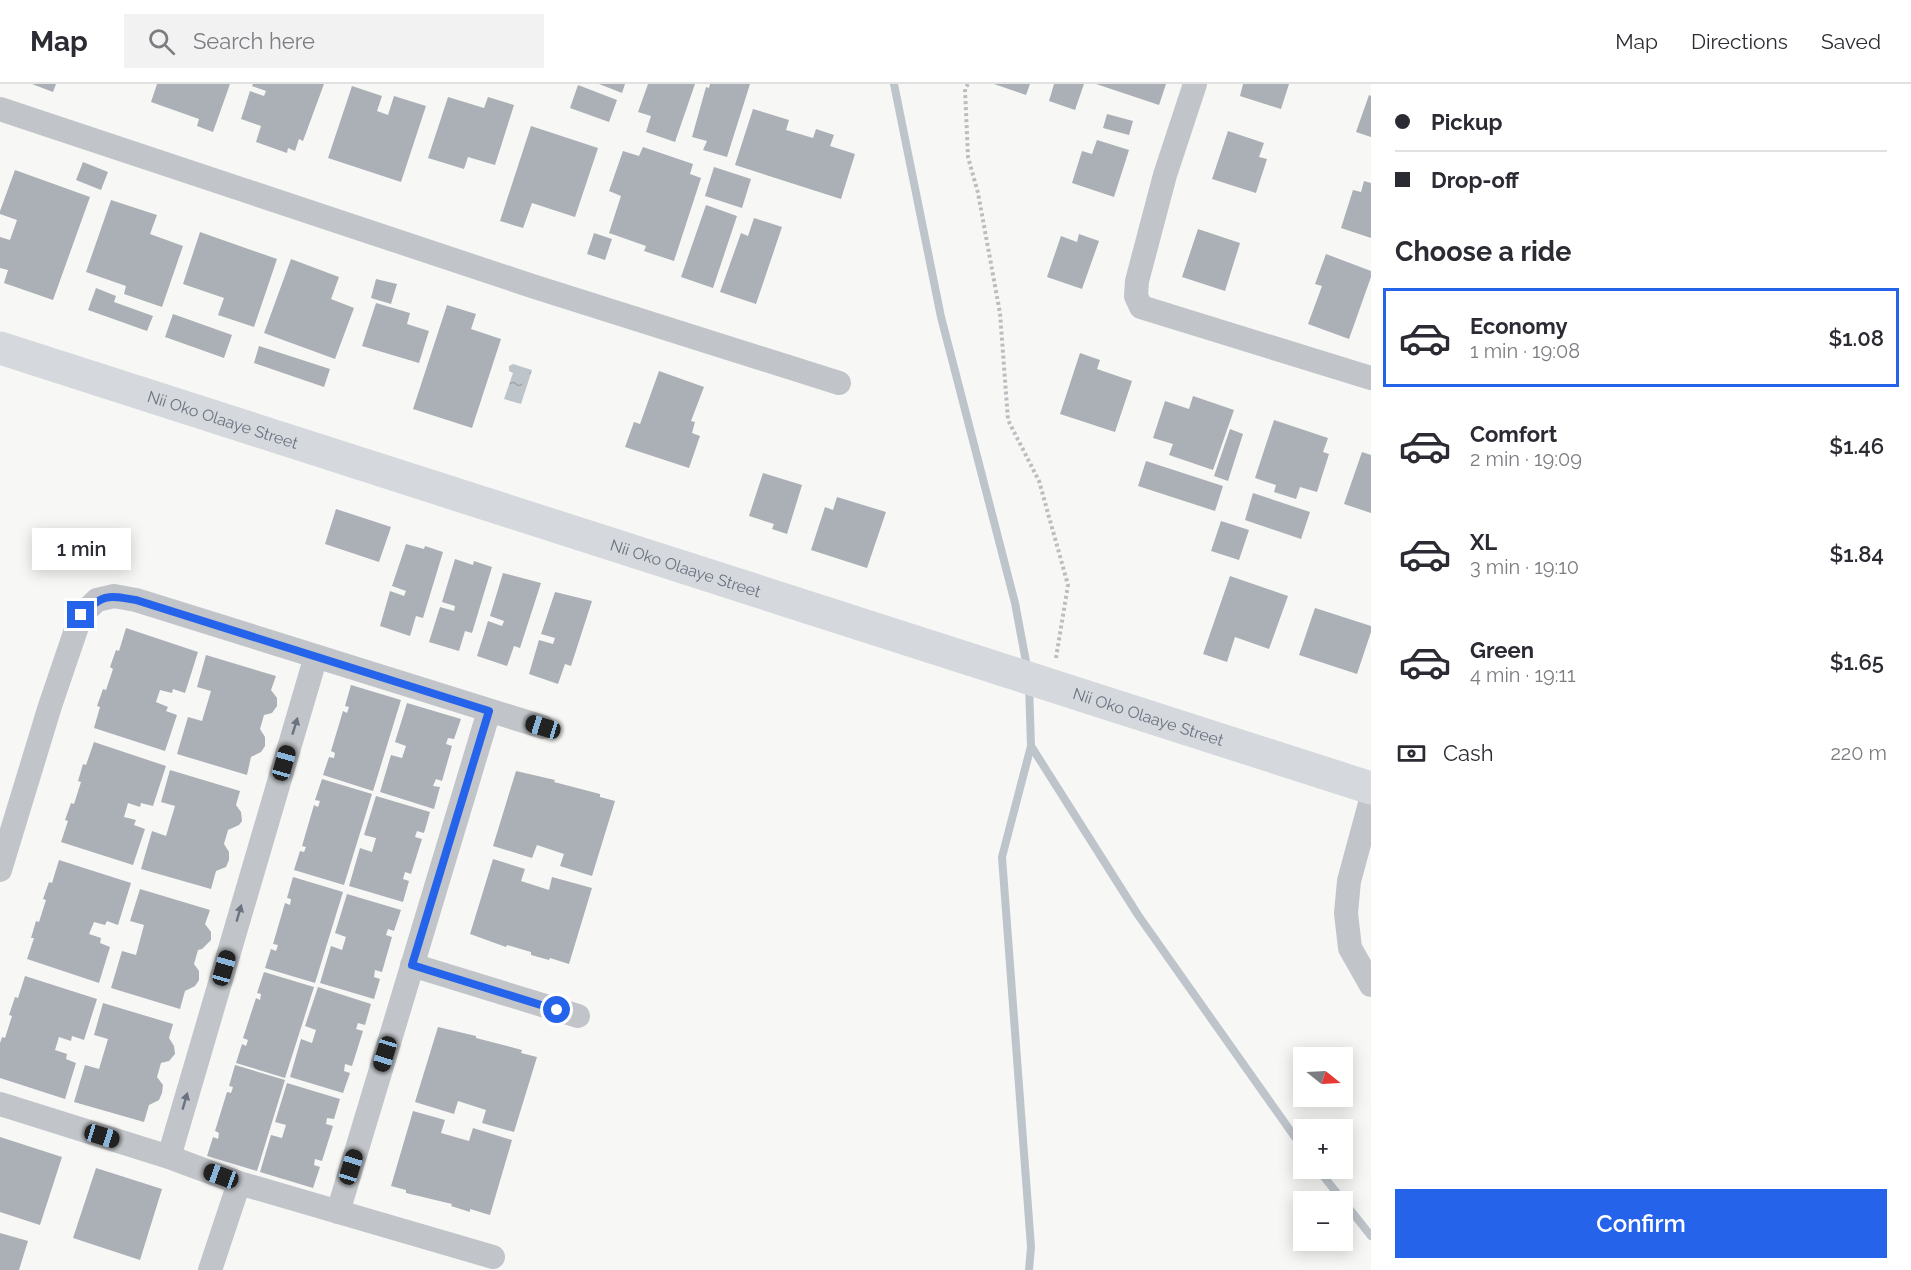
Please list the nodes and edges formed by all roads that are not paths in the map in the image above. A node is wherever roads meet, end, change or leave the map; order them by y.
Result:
1 (1195, 84) edge
2 (0, 109) edge
3 (0, 348) edge
4 (1371, 378) edge
5 (839, 383) dead end
6 (316, 656) junction
7 (489, 711) junction
8 (543, 727) dead end
9 (1371, 788) edge
10 (1371, 800) edge
11 (0, 870) edge
12 (412, 965) junction
13 (1371, 985) edge
14 (578, 1016) dead end
15 (0, 1104) edge
16 (169, 1157) junction
17 (239, 1183) junction
18 (338, 1212) junction
19 (493, 1257) dead end
20 (210, 1270) edge

1 - 4 street
2 - 5 street
3 - 9 street, Nii Oko Olaaye Street
6 - 7 street
6 - 11 street
16 -> 6 street
7 - 8 street
7 - 12 street
10 - 13 street
12 - 14 street
12 - 18 street
15 - 16 street
16 - 17 street
17 - 18 street
17 - 20 street
18 - 19 street

